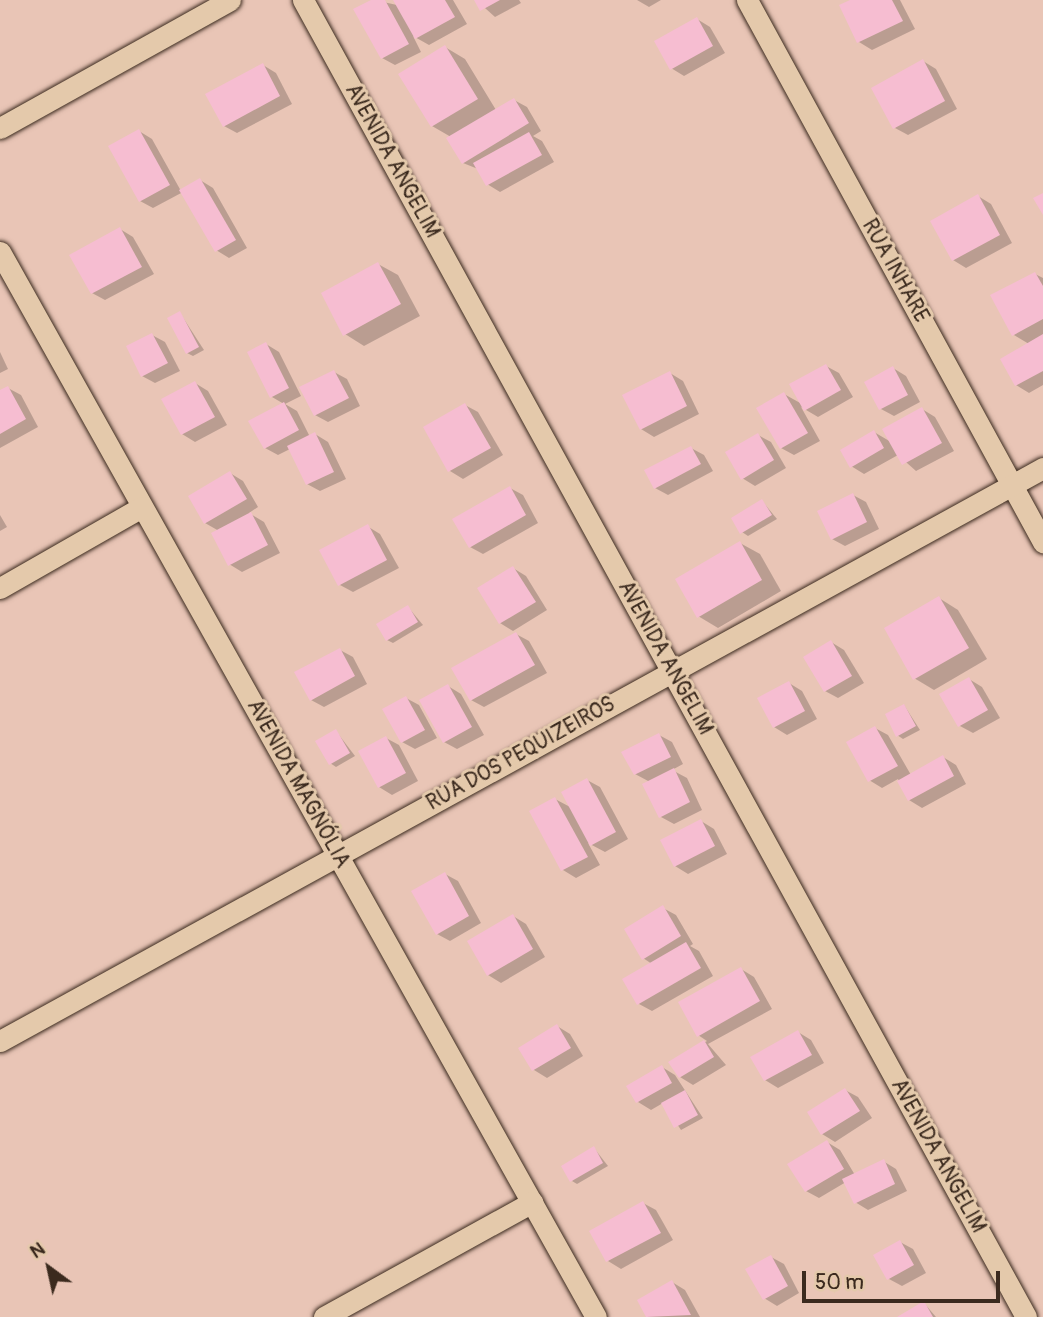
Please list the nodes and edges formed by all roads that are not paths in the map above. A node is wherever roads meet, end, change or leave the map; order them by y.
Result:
1 (230, 0) edge
2 (303, 0) edge
3 (747, 0) edge
4 (0, 128) edge
5 (0, 252) edge
6 (1043, 468) edge
7 (1012, 485) junction
8 (142, 507) junction
9 (1043, 542) edge
10 (0, 588) edge
11 (672, 672) junction
12 (338, 855) junction
13 (0, 1041) edge
14 (532, 1202) junction
15 (324, 1317) edge
16 (596, 1317) edge
17 (1026, 1317) edge

1 - 4 street
2 - 11 street, AVENIDA ANGELIM
3 - 7 street, RUA INHARE
5 - 8 street, AVENIDA MAGNÓLIA
6 - 7 street, RUA DOS PEQUIZEIROS
7 - 9 street, RUA INHARE
7 - 11 street, RUA DOS PEQUIZEIROS
8 - 10 street
8 - 12 street, AVENIDA MAGNÓLIA
11 - 12 street, RUA DOS PEQUIZEIROS
11 - 17 street, AVENIDA ANGELIM
12 - 13 street, RUA DOS PEQUIZEIROS
12 - 14 street, AVENIDA MAGNÓLIA
14 - 15 street
14 - 16 street, AVENIDA MAGNÓLIA

